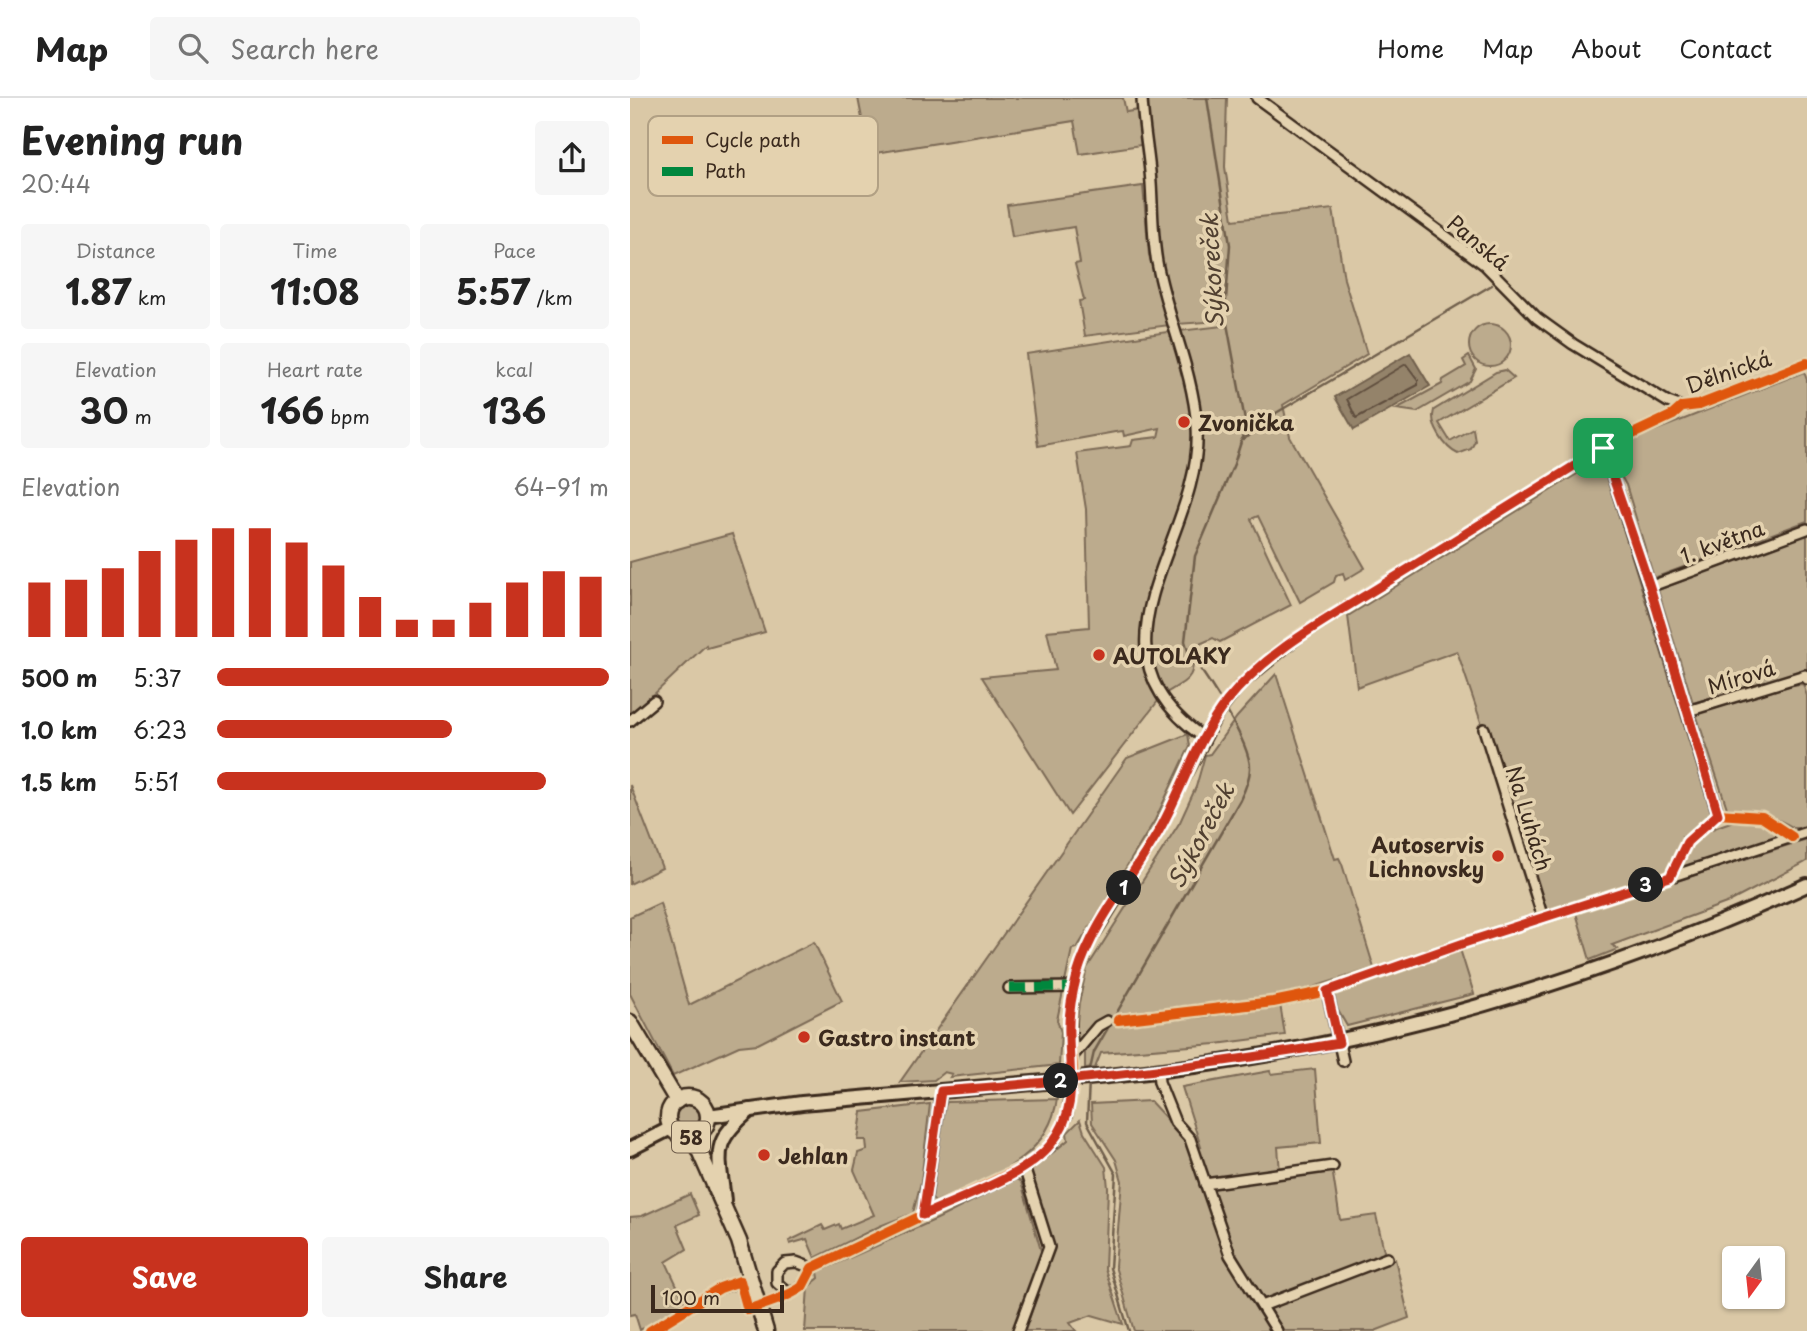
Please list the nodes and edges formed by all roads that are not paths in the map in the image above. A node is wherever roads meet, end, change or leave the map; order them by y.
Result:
1 (1142, 98) edge
2 (1257, 98) edge
3 (1807, 363) edge
4 (1682, 407) junction
5 (1603, 448) junction
6 (1807, 529) edge
7 (1650, 587) junction
8 (1807, 676) edge
9 (654, 701) dead end
10 (1688, 711) junction
11 (630, 721) edge
12 (1484, 729) dead end
13 (1203, 737) junction
14 (1718, 814) junction
15 (1807, 832) edge
16 (1792, 837) junction
17 (1670, 877) junction
18 (1807, 885) edge
19 (1807, 894) edge
20 (1768, 903) junction
21 (1543, 918) junction
22 (1074, 987) junction
23 (1009, 988) dead end
24 (1327, 991) junction
25 (1118, 1020) dead end
26 (1107, 1021) dead end
27 (630, 1022) edge
28 (1339, 1043) junction
29 (1072, 1058) junction
30 (1343, 1061) dead end
31 (1158, 1071) junction
32 (941, 1091) junction
33 (677, 1101) junction
34 (750, 1110) junction
35 (708, 1116) junction
36 (671, 1128) junction
37 (693, 1137) junction
38 (630, 1149) edge
39 (1333, 1166) dead end
40 (1024, 1167) junction
41 (1205, 1184) junction
42 (724, 1202) junction
43 (923, 1215) junction
44 (1387, 1258) dead end
45 (812, 1268) dead end
46 (752, 1278) junction
47 (1262, 1306) junction
48 (650, 1331) edge
49 (766, 1331) edge
50 (1018, 1331) edge
51 (1277, 1331) edge

1 - 13 street
2 - 4 street, Panská
3 - 4 street, Dělnická
4 - 5 street, Dělnická
5 - 7 street
5 - 13 street, Dělnická
6 - 7 street, 1. května
7 - 10 street
8 - 10 street, Mírová
9 - 11 street
10 - 14 street
12 - 21 street, Na Luhách
13 - 22 street, Dělnická
14 - 16 street
14 - 17 street
15 - 16 street
16 - 17 street
17 - 21 street
18 - 20 main road
19 - 20 main road
20 - 28 main road
21 - 24 street
22 - 23 street
22 - 29 street, Dělnická
24 - 25 street
24 - 28 street
26 - 29 street
27 - 33 main road, 58
28 - 30 street
28 - 31 main road
29 - 40 street, Dělnická
31 - 32 main road, bridge
31 - 41 street
32 - 34 main road
32 - 43 street
33 - 35 main road, 58
33 - 36 main road, 58
34 - 35 main road
34 - 42 main road
35 - 37 main road, 58
36 - 37 main road, 58
36 - 38 main road
37 - 42 main road, 58
39 - 41 street
40 - 43 street, Dělnická
40 - 50 street
41 - 47 street
42 - 46 main road, 58
43 - 45 street, Dělnická
44 - 47 street
46 - 48 street
46 - 49 main road, 58
47 - 51 street

